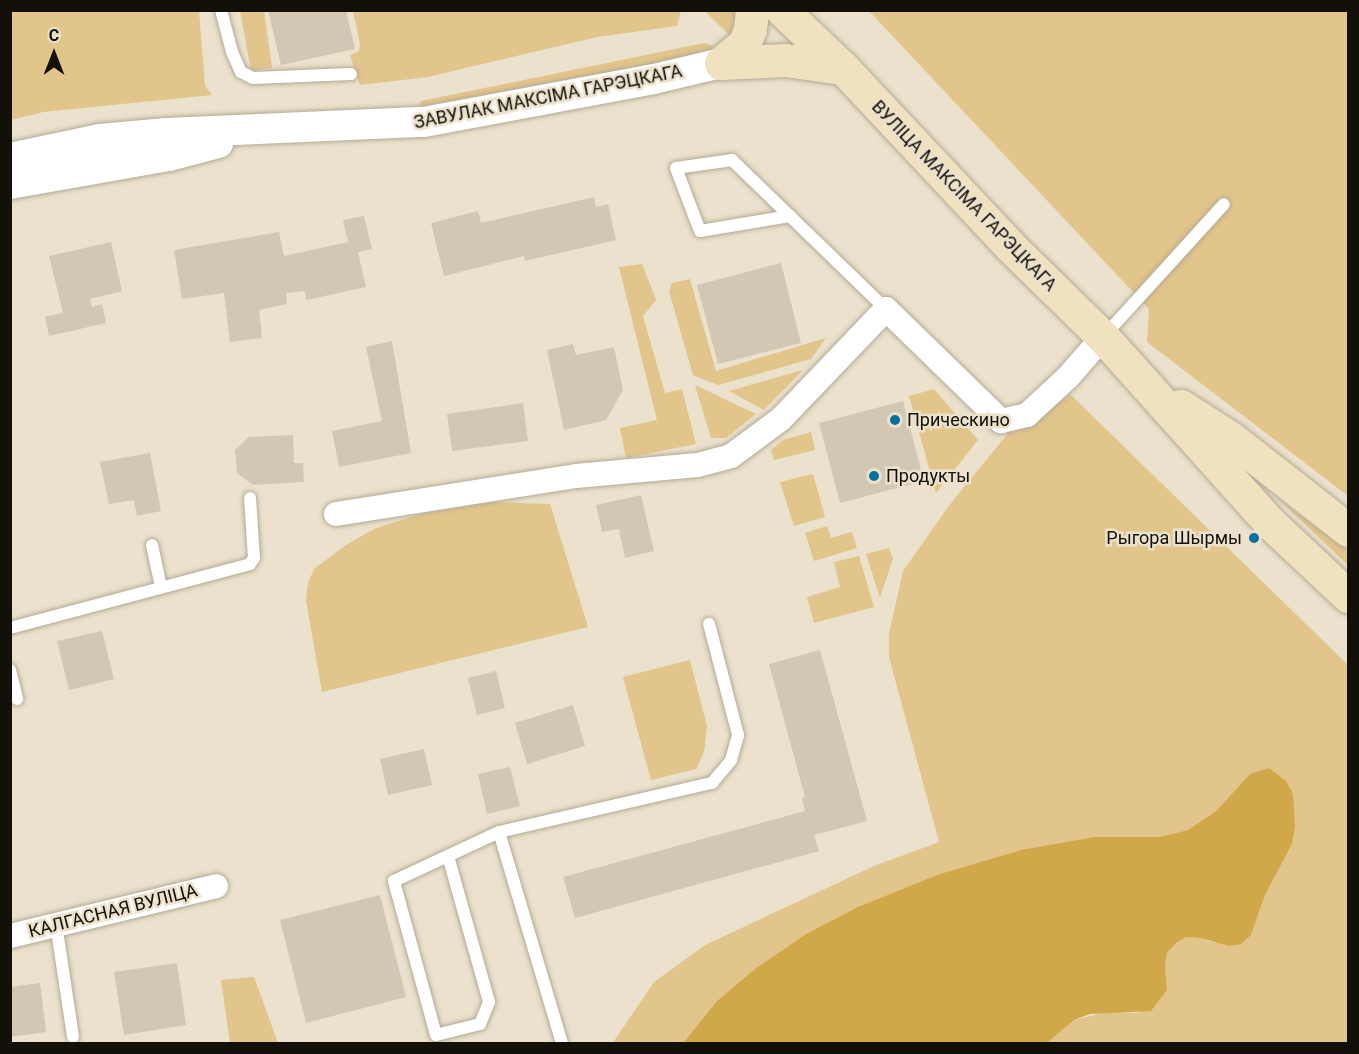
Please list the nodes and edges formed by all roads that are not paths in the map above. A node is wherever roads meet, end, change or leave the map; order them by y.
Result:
1 (221, 10) edge
2 (752, 10) edge
3 (782, 10) edge
4 (721, 63) junction
5 (843, 68) junction
6 (351, 74) dead end
7 (268, 131) junction
8 (10, 158) edge
9 (10, 184) edge
10 (1224, 204) dead end
11 (789, 216) junction
12 (886, 309) junction
13 (1103, 337) junction
14 (1144, 383) junction
15 (250, 498) dead end
16 (336, 513) dead end
17 (1348, 530) edge
18 (152, 545) dead end
19 (161, 587) junction
20 (1348, 596) edge
21 (709, 624) dead end
22 (10, 628) edge
23 (10, 670) edge
24 (17, 699) dead end
25 (499, 832) junction
26 (448, 856) junction
27 (216, 886) dead end
28 (56, 924) junction
29 (10, 936) edge
30 (73, 1037) dead end
31 (562, 1044) edge

1 - 6 lane
2 - 4 main road
3 - 5 main road, ВУЛІЦА МАКСІМА ГАРЭЦКАГА
4 - 5 main road
4 - 7 street, ЗАВУЛАК МАКСІМА ГАРЭЦКАГА
5 - 13 main road, ВУЛІЦА МАКСІМА ГАРЭЦКАГА
7 - 8 street, ЗАВУЛАК МАКСІМА ГАРЭЦКАГА
7 - 9 street, ЗАВУЛАК МАКСІМА ГАРЭЦКАГА
10 - 13 lane
11 - 11 lane
11 - 12 lane
12 - 13 street
12 - 16 street
13 - 14 main road, ВУЛІЦА МАКСІМА ГАРЭЦКАГА
14 - 17 main road, ВУЛІЦА МАКСІМА ГАРЭЦКАГА
14 - 20 main road, ВУЛІЦА МАКСІМА ГАРЭЦКАГА
15 - 19 lane
18 - 19 lane
19 - 22 lane
21 - 25 lane
23 - 24 lane
25 - 26 lane
25 - 31 lane
26 - 26 lane
27 - 28 street, КАЛГАСНАЯ ВУЛІЦА
28 - 29 street, КАЛГАСНАЯ ВУЛІЦА
28 - 30 lane

